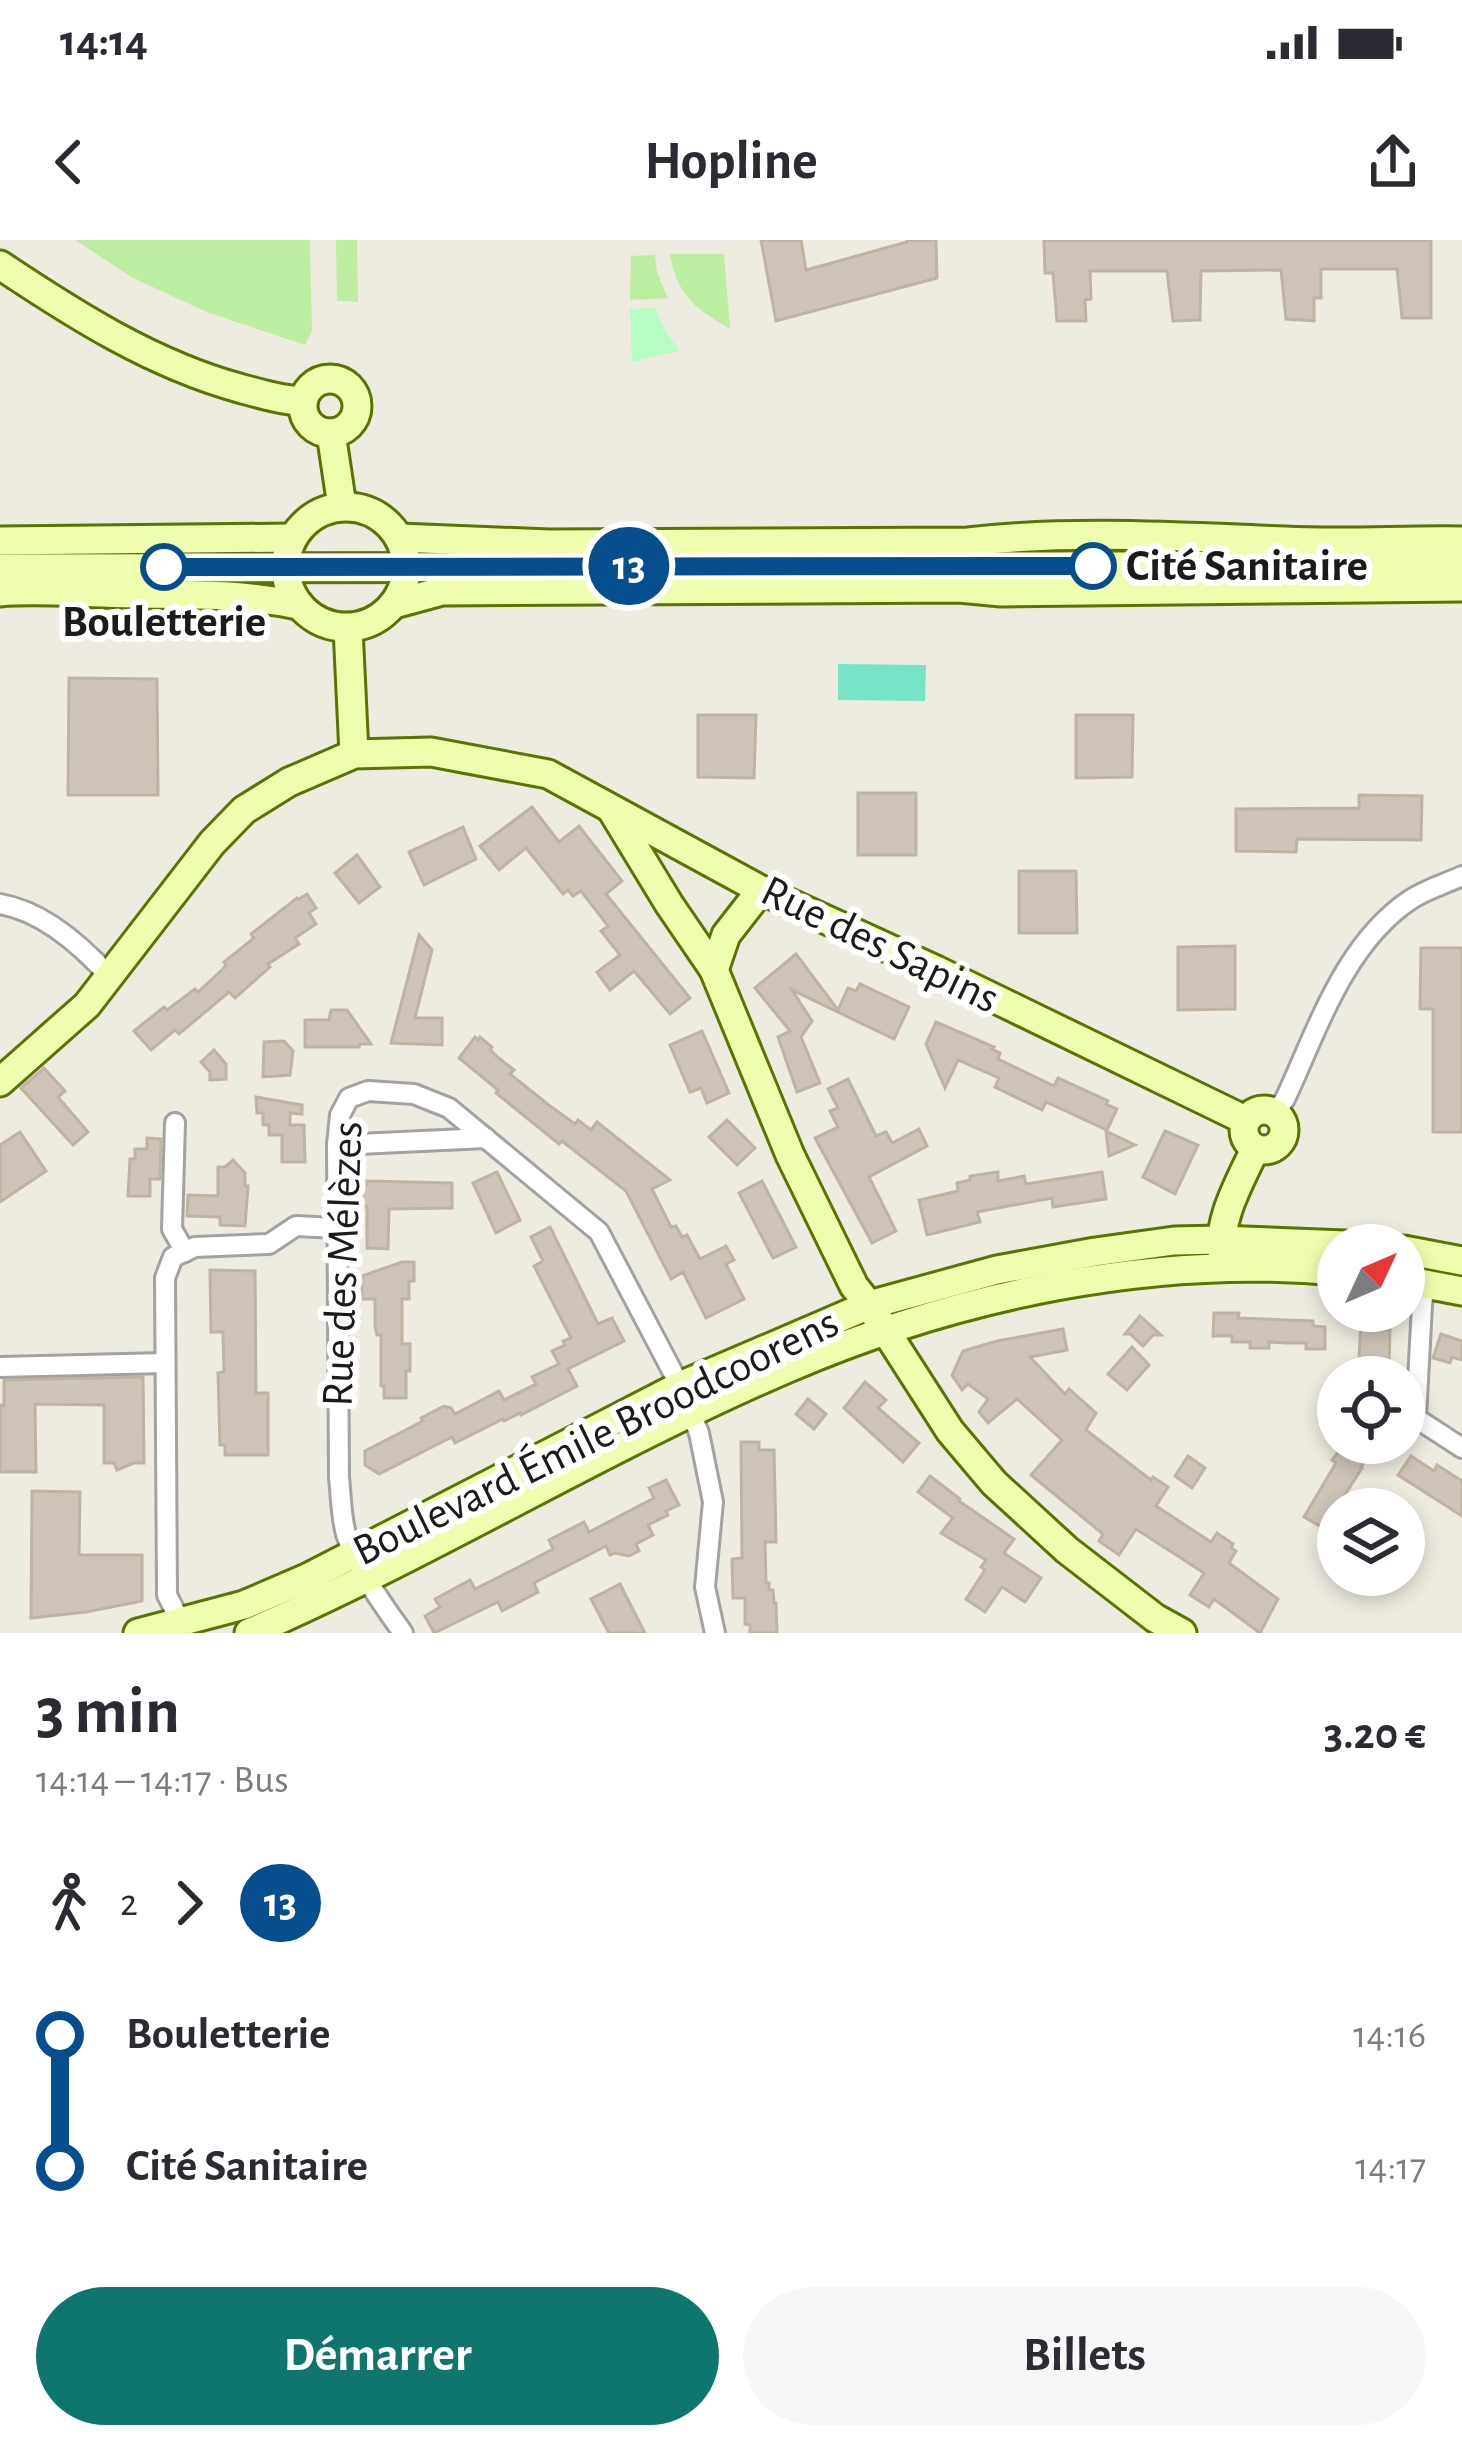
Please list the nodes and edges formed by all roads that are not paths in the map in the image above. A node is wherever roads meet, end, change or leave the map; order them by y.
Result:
1 (0, 265) edge
2 (303, 400) junction
3 (331, 434) junction
4 (342, 506) junction
5 (292, 538) junction
6 (399, 538) junction
7 (0, 541) edge
8 (1462, 541) edge
9 (1462, 563) edge
10 (277, 567) junction
11 (0, 568) edge
12 (406, 568) junction
13 (1462, 587) edge
14 (0, 592) edge
15 (394, 604) junction
16 (298, 605) junction
17 (348, 628) junction
18 (355, 754) junction
19 (611, 808) junction
20 (664, 837) junction
21 (646, 864) junction
22 (1462, 876) edge
23 (760, 890) junction
24 (0, 904) edge
25 (714, 970) junction
26 (111, 978) junction
27 (0, 1082) edge
28 (1275, 1113) junction
29 (1245, 1120) junction
30 (175, 1123) dead end
31 (487, 1138) junction
32 (337, 1145) junction
33 (1255, 1149) junction
34 (336, 1228) junction
35 (1220, 1240) junction
36 (1317, 1244) edge
37 (185, 1252) junction
38 (1425, 1254) edge
39 (1462, 1261) edge
40 (1225, 1268) junction
41 (1317, 1270) edge
42 (1425, 1284) edge
43 (1462, 1291) edge
44 (869, 1305) junction
45 (886, 1331) junction
46 (1420, 1332) edge
47 (165, 1363) junction
48 (0, 1367) edge
49 (686, 1399) junction
50 (1462, 1448) edge
51 (357, 1558) junction
52 (181, 1623) junction
53 (138, 1633) edge
54 (249, 1633) edge
55 (403, 1633) edge
56 (716, 1633) edge
57 (1182, 1633) edge

1 - 2 street
2 - 3 street
2 - 3 street
3 - 4 street
4 - 5 street
4 - 6 street
5 - 7 street
5 - 10 street
6 - 8 street
6 - 12 street
9 - 12 street
10 - 11 street
10 - 12 street
10 - 16 street
12 - 15 street
13 - 15 street
14 - 16 street
15 - 17 street
16 - 17 street
17 - 18 street
18 - 19 street, Rue des Sapins
18 - 26 street
19 - 20 street, Rue des Sapins
19 - 21 street
20 - 21 street
20 - 23 street, Rue des Sapins
21 - 25 street
22 - 28 street
23 - 25 street
23 - 29 street, Rue des Sapins
24 - 26 street
25 - 44 street
26 - 27 street
28 - 29 street
28 - 33 street
29 - 33 street
30 - 37 street
31 - 32 street
31 - 32 street, Rue des Mélèzes
31 - 49 street, Rue des Mélèzes
32 - 34 street, Rue des Mélèzes
33 - 35 street
34 - 37 street
34 - 51 street, Rue des Mélèzes
35 - 36 street, Boulevard Émile Broodcoorens
35 - 40 street
35 - 44 street, Boulevard Émile Broodcoorens
37 - 47 street
38 - 39 street
40 - 41 street
40 - 45 street
42 - 43 street
44 - 45 street
44 - 49 street, Boulevard Émile Broodcoorens
45 - 49 street
45 - 57 street
46 - 50 street
47 - 48 street
47 - 52 street
49 - 51 street, Boulevard Émile Broodcoorens
49 - 51 street, Boulevard Émile Broodcoorens
49 - 56 street, Rue des Mélèzes
51 - 52 street, Boulevard Émile Broodcoorens
51 - 54 street, Boulevard Émile Broodcoorens
51 - 55 street
52 - 53 street, Boulevard Émile Broodcoorens

